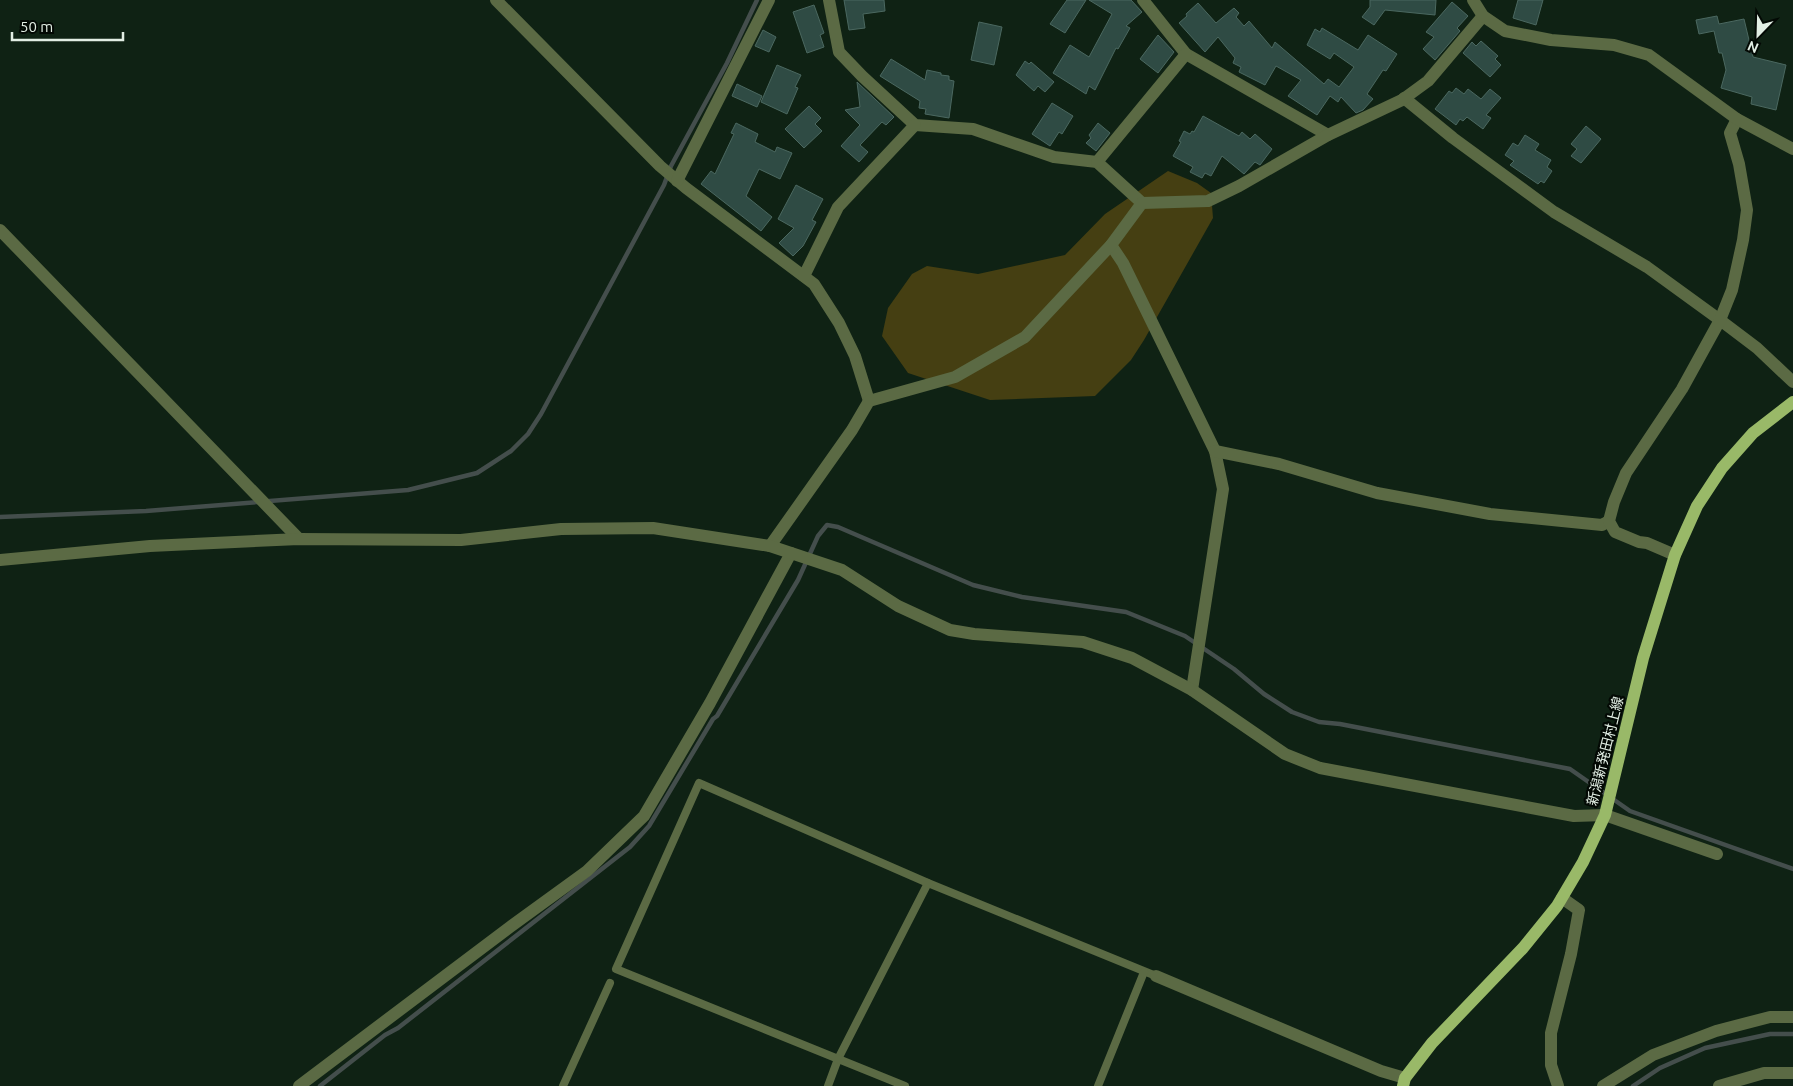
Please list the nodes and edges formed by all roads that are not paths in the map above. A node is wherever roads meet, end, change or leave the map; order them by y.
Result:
1 (496, 0) edge
2 (769, 0) edge
3 (829, 0) edge
4 (1143, 0) edge
5 (1473, 0) edge
6 (1483, 16) junction
7 (1186, 54) junction
8 (1404, 98) junction
9 (1737, 118) junction
10 (915, 125) junction
11 (1328, 135) junction
12 (1793, 149) edge
13 (1097, 162) junction
14 (677, 181) junction
15 (1142, 203) junction
16 (0, 230) edge
17 (1111, 245) junction
18 (804, 276) junction
19 (1720, 320) junction
20 (1793, 382) edge
21 (869, 401) junction
22 (1793, 402) edge
23 (1215, 451) junction
24 (1610, 521) junction
25 (299, 539) junction
26 (770, 546) junction
27 (791, 553) junction
28 (1676, 555) junction
29 (0, 560) edge
30 (1192, 690) junction
31 (1605, 815) junction
32 (1717, 854) dead end
33 (928, 883) junction
34 (1562, 898) junction
35 (1150, 974) junction
36 (610, 983) dead end
37 (1793, 1017) edge
38 (838, 1059) junction
39 (1793, 1073) edge
40 (1404, 1082) edge
41 (299, 1086) edge
42 (563, 1086) edge
43 (828, 1086) edge
44 (905, 1086) edge
45 (1098, 1086) edge
46 (1558, 1086) edge
47 (1603, 1086) edge
48 (1719, 1086) edge

1 - 14 street
2 - 14 street
3 - 10 street
4 - 7 street
5 - 6 street
6 - 8 street
6 - 9 street
7 - 11 street
7 - 13 street
8 - 11 street
8 - 19 street
9 - 12 street
9 - 19 street
10 - 13 street
10 - 18 street
11 - 15 street
13 - 15 street
14 - 18 street
15 - 17 street
16 - 25 street
17 - 21 street
17 - 23 street
18 - 21 street
19 - 20 street
19 - 24 street
21 - 26 street
22 - 28 main road, 新潟新発田村上線
23 - 24 street
23 - 30 street
24 - 28 street
25 - 26 street
25 - 29 street
26 - 27 street
27 - 30 street
27 - 41 street
28 - 31 main road, 新潟新発田村上線
30 - 31 street
31 - 32 street
31 - 34 main road, 新潟新発田村上線
33 - 35 lane
33 - 38 lane
33 - 38 lane
34 - 40 main road, 新潟新発田村上線
34 - 46 street
35 - 40 street
35 - 45 lane
36 - 42 lane
37 - 47 street
38 - 43 lane
38 - 44 lane
39 - 48 street

